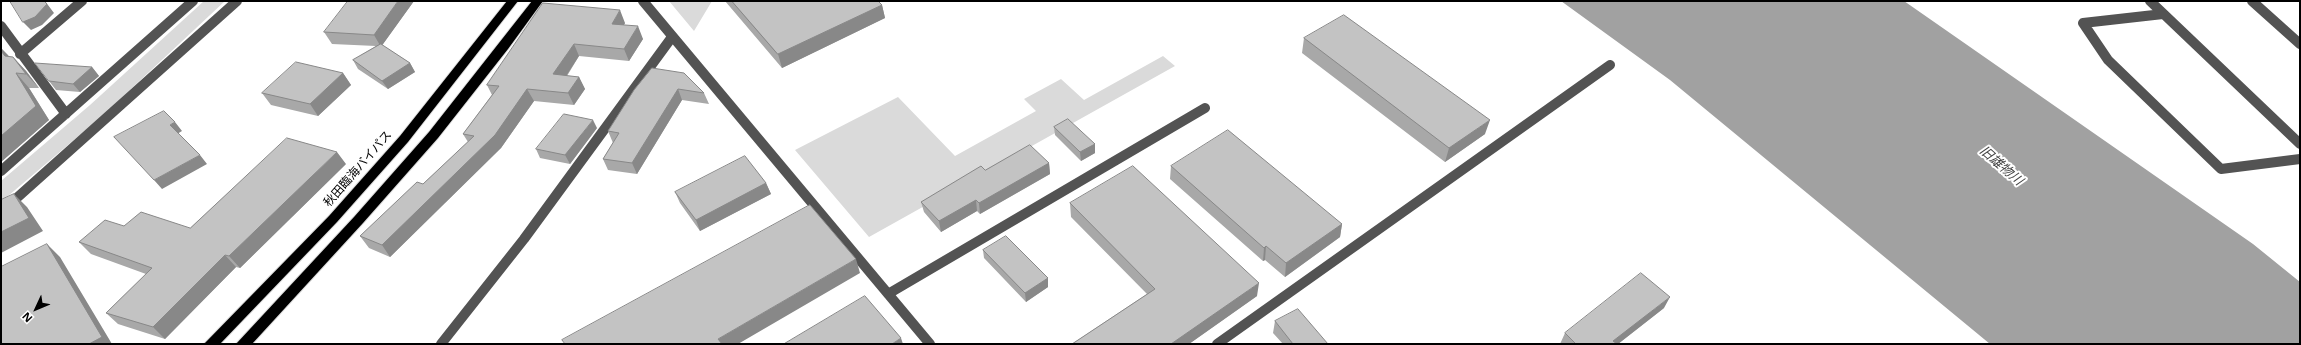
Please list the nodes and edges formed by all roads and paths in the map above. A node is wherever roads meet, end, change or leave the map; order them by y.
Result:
1 (82, 1) edge
2 (193, 1) edge
3 (237, 1) edge
4 (513, 1) edge
5 (538, 1) edge
6 (643, 1) edge
7 (2150, 1) edge
8 (2252, 1) edge
9 (2163, 14) junction
10 (1, 26) edge
11 (672, 37) junction
12 (2300, 44) edge
13 (20, 54) junction
14 (1610, 65) dead end
15 (1205, 108) dead end
16 (66, 114) junction
17 (2300, 144) edge
18 (2300, 159) edge
19 (1, 171) edge
20 (1, 212) edge
21 (888, 294) junction
22 (211, 344) edge
23 (243, 344) edge
24 (441, 344) edge
25 (930, 344) edge
26 (1217, 344) edge

1 - 13 street
2 - 16 street
3 - 20 street
4 - 22 highway, 秋田臨海バイパス
5 - 23 highway
6 - 11 street
7 - 9 street
8 - 12 street
9 - 17 street
9 - 18 street
10 - 13 street
11 - 21 street
11 - 24 street
13 - 16 street
14 - 26 street
15 - 21 street
16 - 19 street
21 - 25 street

